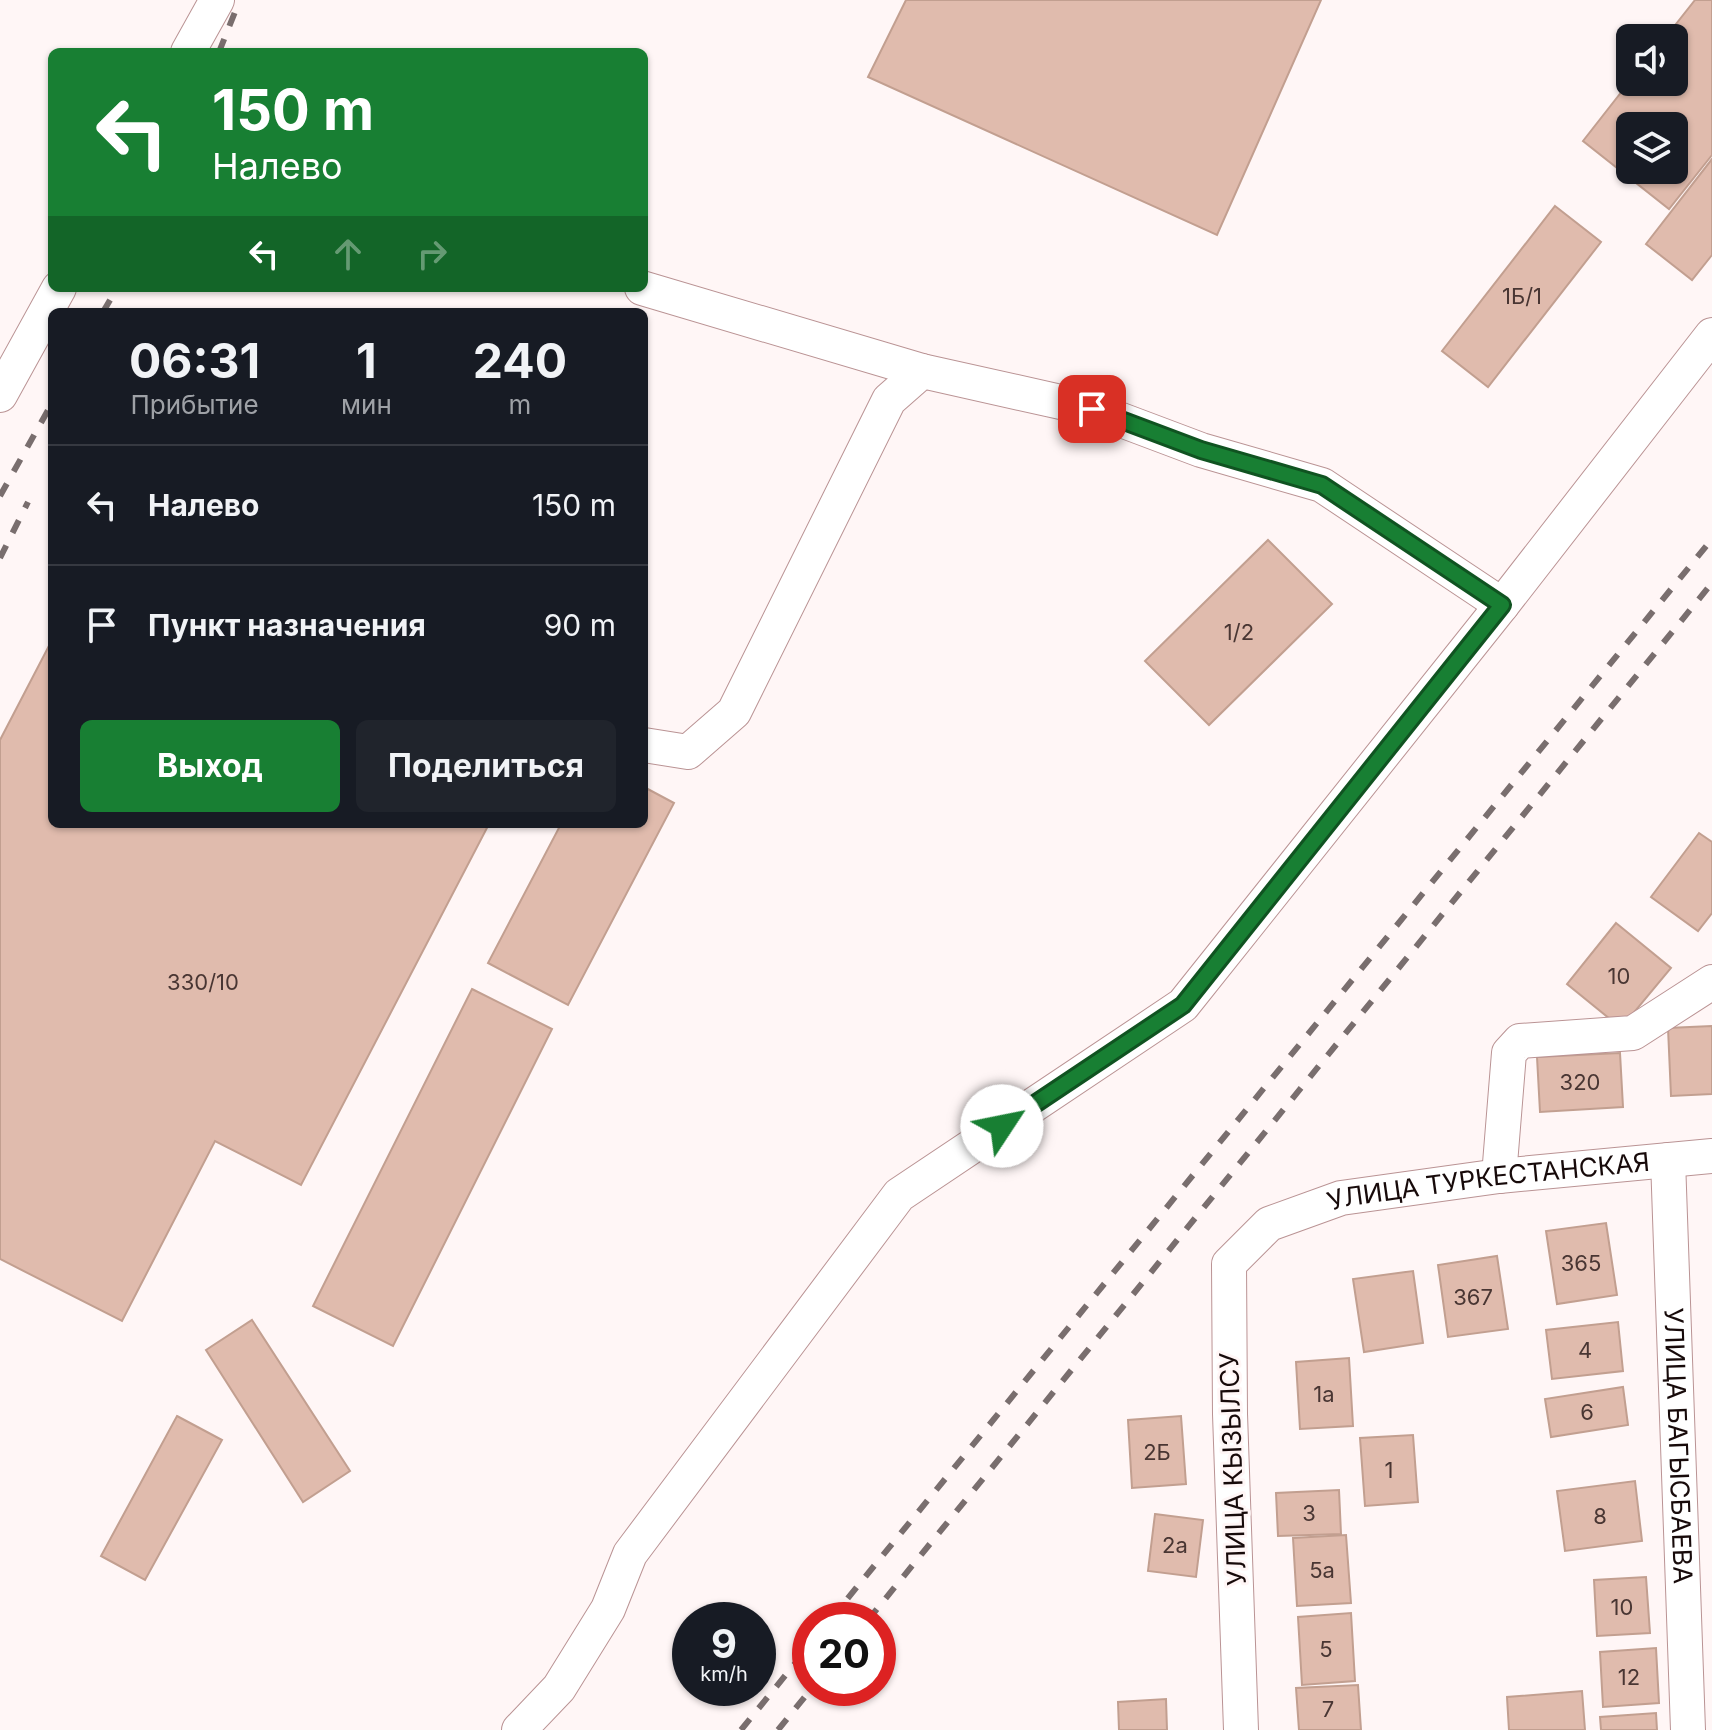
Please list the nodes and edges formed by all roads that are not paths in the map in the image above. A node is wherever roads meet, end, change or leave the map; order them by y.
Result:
1 (217, 0) edge
2 (190, 48) edge
3 (648, 290) edge
4 (57, 292) edge
5 (1712, 335) edge
6 (922, 371) junction
7 (0, 395) edge
8 (1502, 605) junction
9 (648, 746) edge
10 (1712, 982) edge
11 (1712, 1156) edge
12 (1668, 1160) junction
13 (1499, 1176) junction
14 (1269, 1224) joint
15 (519, 1730) edge
16 (1241, 1730) edge
17 (1688, 1730) edge

1 - 2 street
3 - 6 street
4 - 7 street
5 - 8 street
6 - 8 street
6 - 9 street
8 - 15 street
10 - 13 street
11 - 12 street, УЛИЦА ТУРКЕСТАНСКАЯ
12 - 13 street, УЛИЦА ТУРКЕСТАНСКАЯ
12 - 17 street, УЛИЦА БАГЫСБАЕВА
13 - 14 street, УЛИЦА ТУРКЕСТАНСКАЯ
14 - 16 street, УЛИЦА КЫЗЫЛСУ

